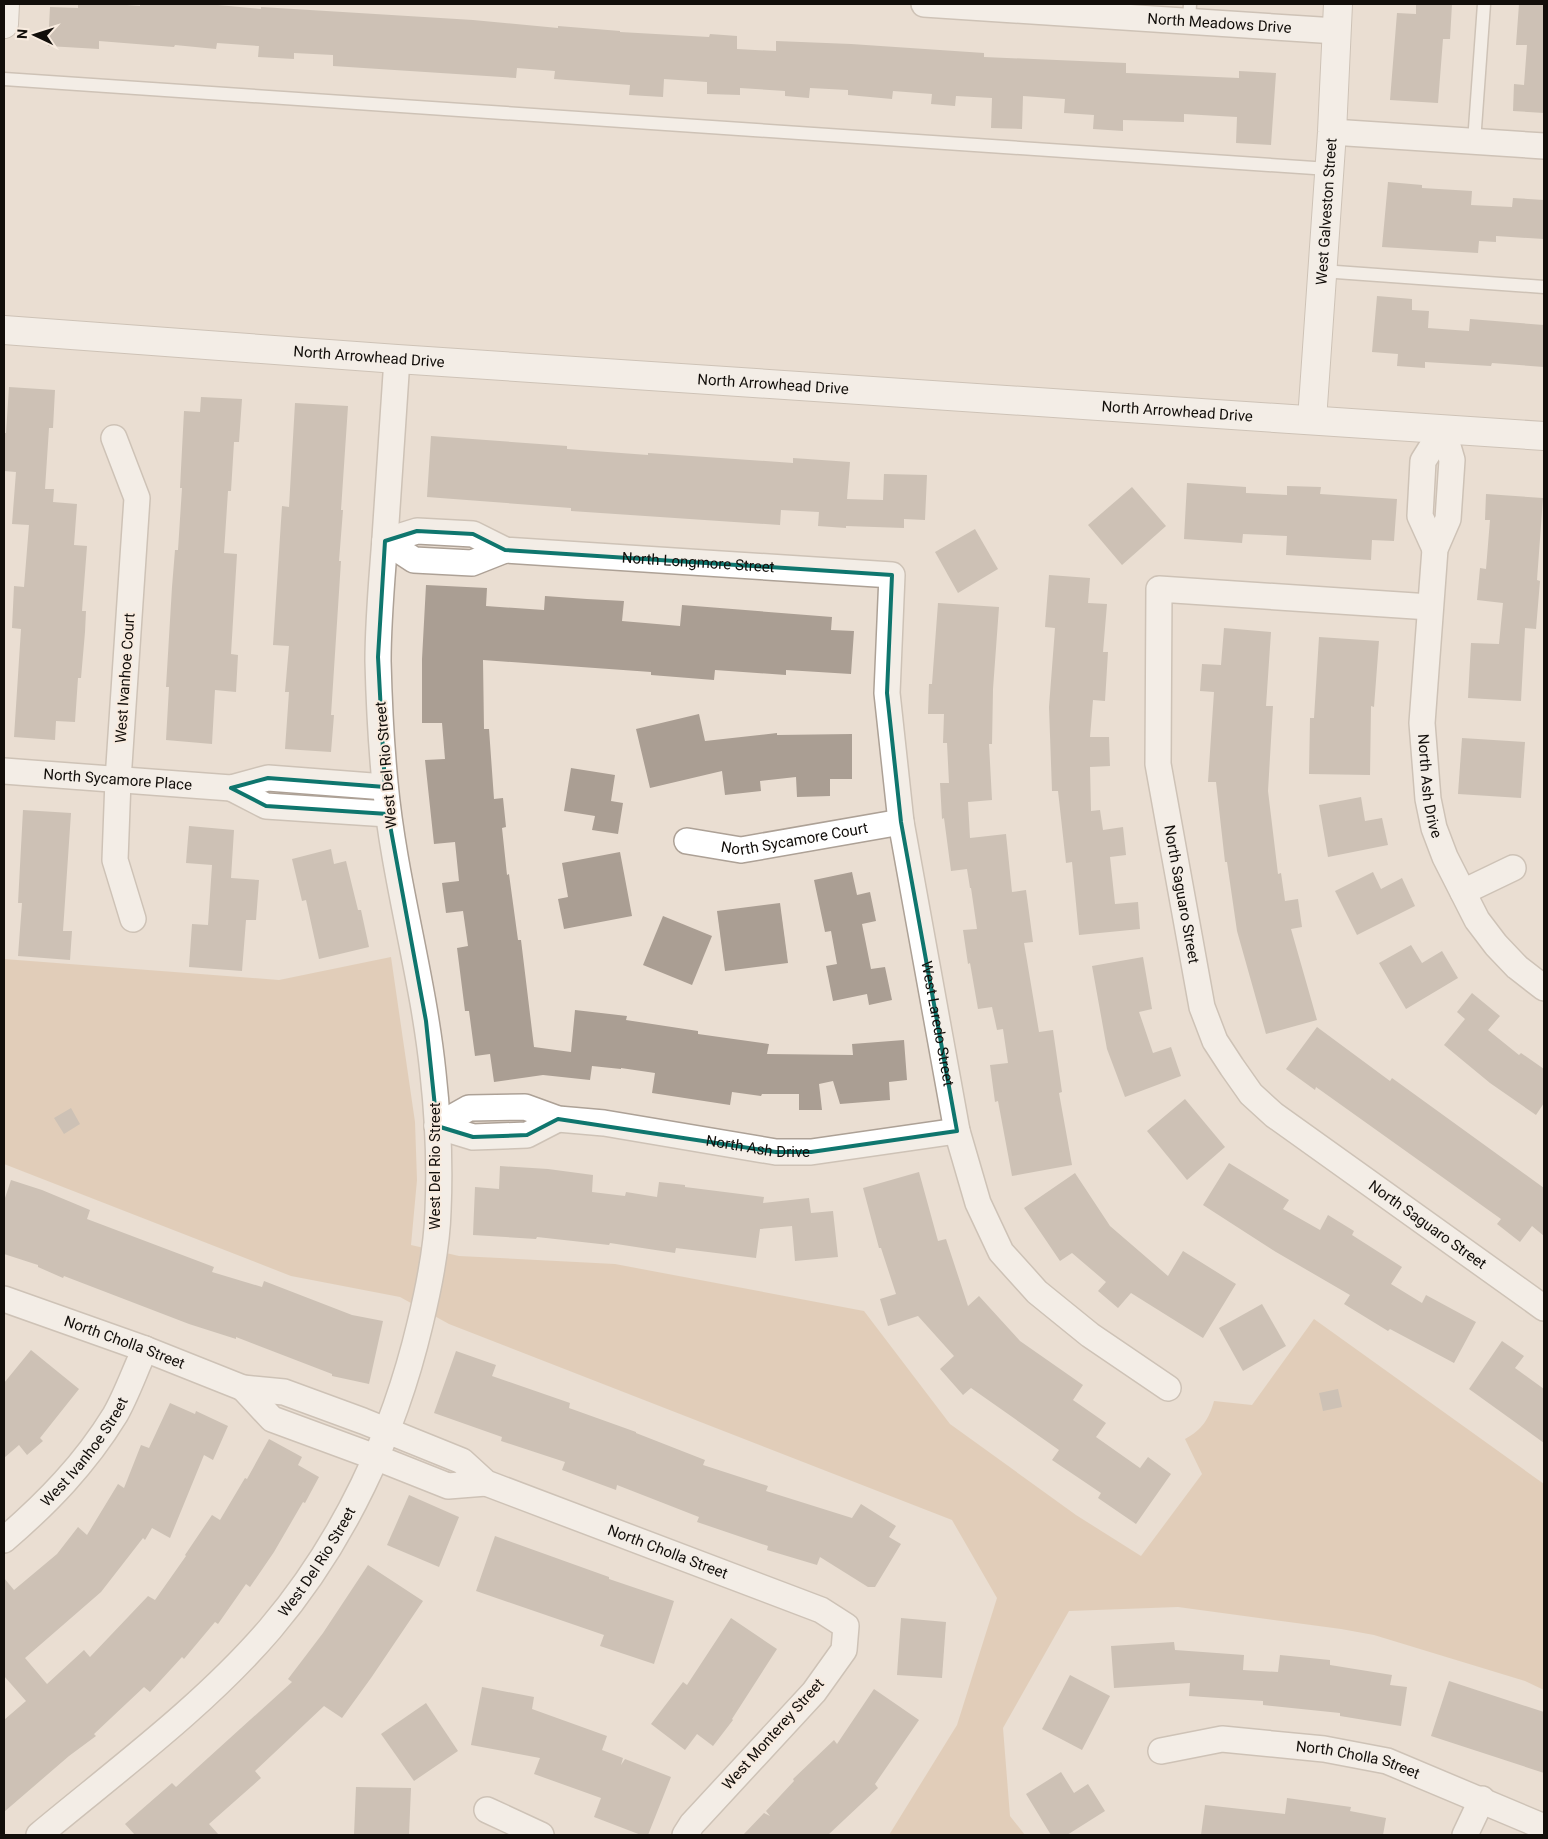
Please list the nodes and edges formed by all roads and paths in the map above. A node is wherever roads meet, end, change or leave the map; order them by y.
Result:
1 (5, 4) edge
2 (924, 4) edge
3 (1338, 4) edge
4 (1484, 4) edge
5 (1061, 8) edge
6 (1190, 12) edge
7 (4, 24) edge
8 (1336, 31) junction
9 (4, 79) edge
10 (1332, 132) junction
11 (1474, 142) junction
12 (1544, 146) edge
13 (1329, 169) junction
14 (1322, 271) junction
15 (1544, 287) edge
16 (4, 330) edge
17 (397, 359) junction
18 (1312, 420) junction
19 (1442, 429) junction
20 (1544, 436) edge
21 (114, 438) dead end
22 (385, 541) junction
23 (892, 575) joint
24 (1430, 607) junction
25 (4, 771) edge
26 (118, 780) junction
27 (385, 787) junction
28 (231, 788) junction
29 (388, 814) junction
30 (901, 822) junction
31 (687, 841) dead end
32 (1513, 868) dead end
33 (1463, 892) junction
34 (133, 919) dead end
35 (1544, 988) edge
36 (437, 1126) junction
37 (957, 1131) junction
38 (4, 1299) edge
39 (1544, 1306) edge
40 (145, 1349) junction
41 (243, 1388) junction
42 (1168, 1388) dead end
43 (386, 1431) junction
44 (375, 1457) junction
45 (486, 1483) junction
46 (4, 1540) edge
47 (846, 1626) joint
48 (1160, 1751) dead end
49 (1482, 1799) junction
50 (487, 1810) dead end
51 (1544, 1827) edge
52 (39, 1835) edge
53 (541, 1835) edge
54 (686, 1835) edge
55 (1465, 1835) edge

1 - 7 street
2 - 5 street, North Meadows Drive
3 - 8 street, West Galveston Street
4 - 11 lane
5 - 6 street, North Meadows Drive
6 - 8 street, North Meadows Drive
8 - 10 street, West Galveston Street
9 - 13 lane
10 - 11 street
10 - 13 street, West Galveston Street
11 - 12 street
13 - 14 street, West Galveston Street
14 - 15 lane
14 - 18 street, West Galveston Street
16 - 17 street, North Arrowhead Drive
17 - 18 street, North Arrowhead Drive
17 - 22 street, West Del Rio Street
18 - 19 street, North Arrowhead Drive
19 - 20 street, North Arrowhead Drive
19 - 24 street, North Ash Drive
21 - 26 street, West Ivanhoe Court
22 - 23 street, North Longmore Street
22 - 27 street, West Del Rio Street
23 - 30 street, West Laredo Street
24 - 33 street, North Ash Drive
24 - 39 street, North Saguaro Street
25 - 26 street, North Sycamore Place
26 - 28 street, North Sycamore Place
26 - 34 street, West Ivanhoe Court
27 - 28 street, North Sycamore Place
27 - 29 street, West Del Rio Street
28 - 29 street, North Sycamore Place
29 - 36 street, West Del Rio Street
30 - 31 street, North Sycamore Court
30 - 37 street, West Laredo Street
32 - 33 street
33 - 35 street, North Ash Drive
36 - 37 street, North Ash Drive
36 - 43 street, West Del Rio Street
37 - 42 street, West Laredo Street
38 - 40 street, North Cholla Street
40 - 41 street, North Cholla Street
40 - 46 street, West Ivanhoe Street
41 - 43 street, North Cholla Street
41 - 44 street, North Cholla Street
43 - 44 street, West Del Rio Street
43 - 45 street, North Cholla Street
44 - 45 street, North Cholla Street
44 - 52 street, West Del Rio Street
45 - 47 street, North Cholla Street
47 - 54 street, West Monterey Street
48 - 49 street, North Cholla Street
49 - 51 street, North Cholla Street
49 - 55 street
50 - 53 street

